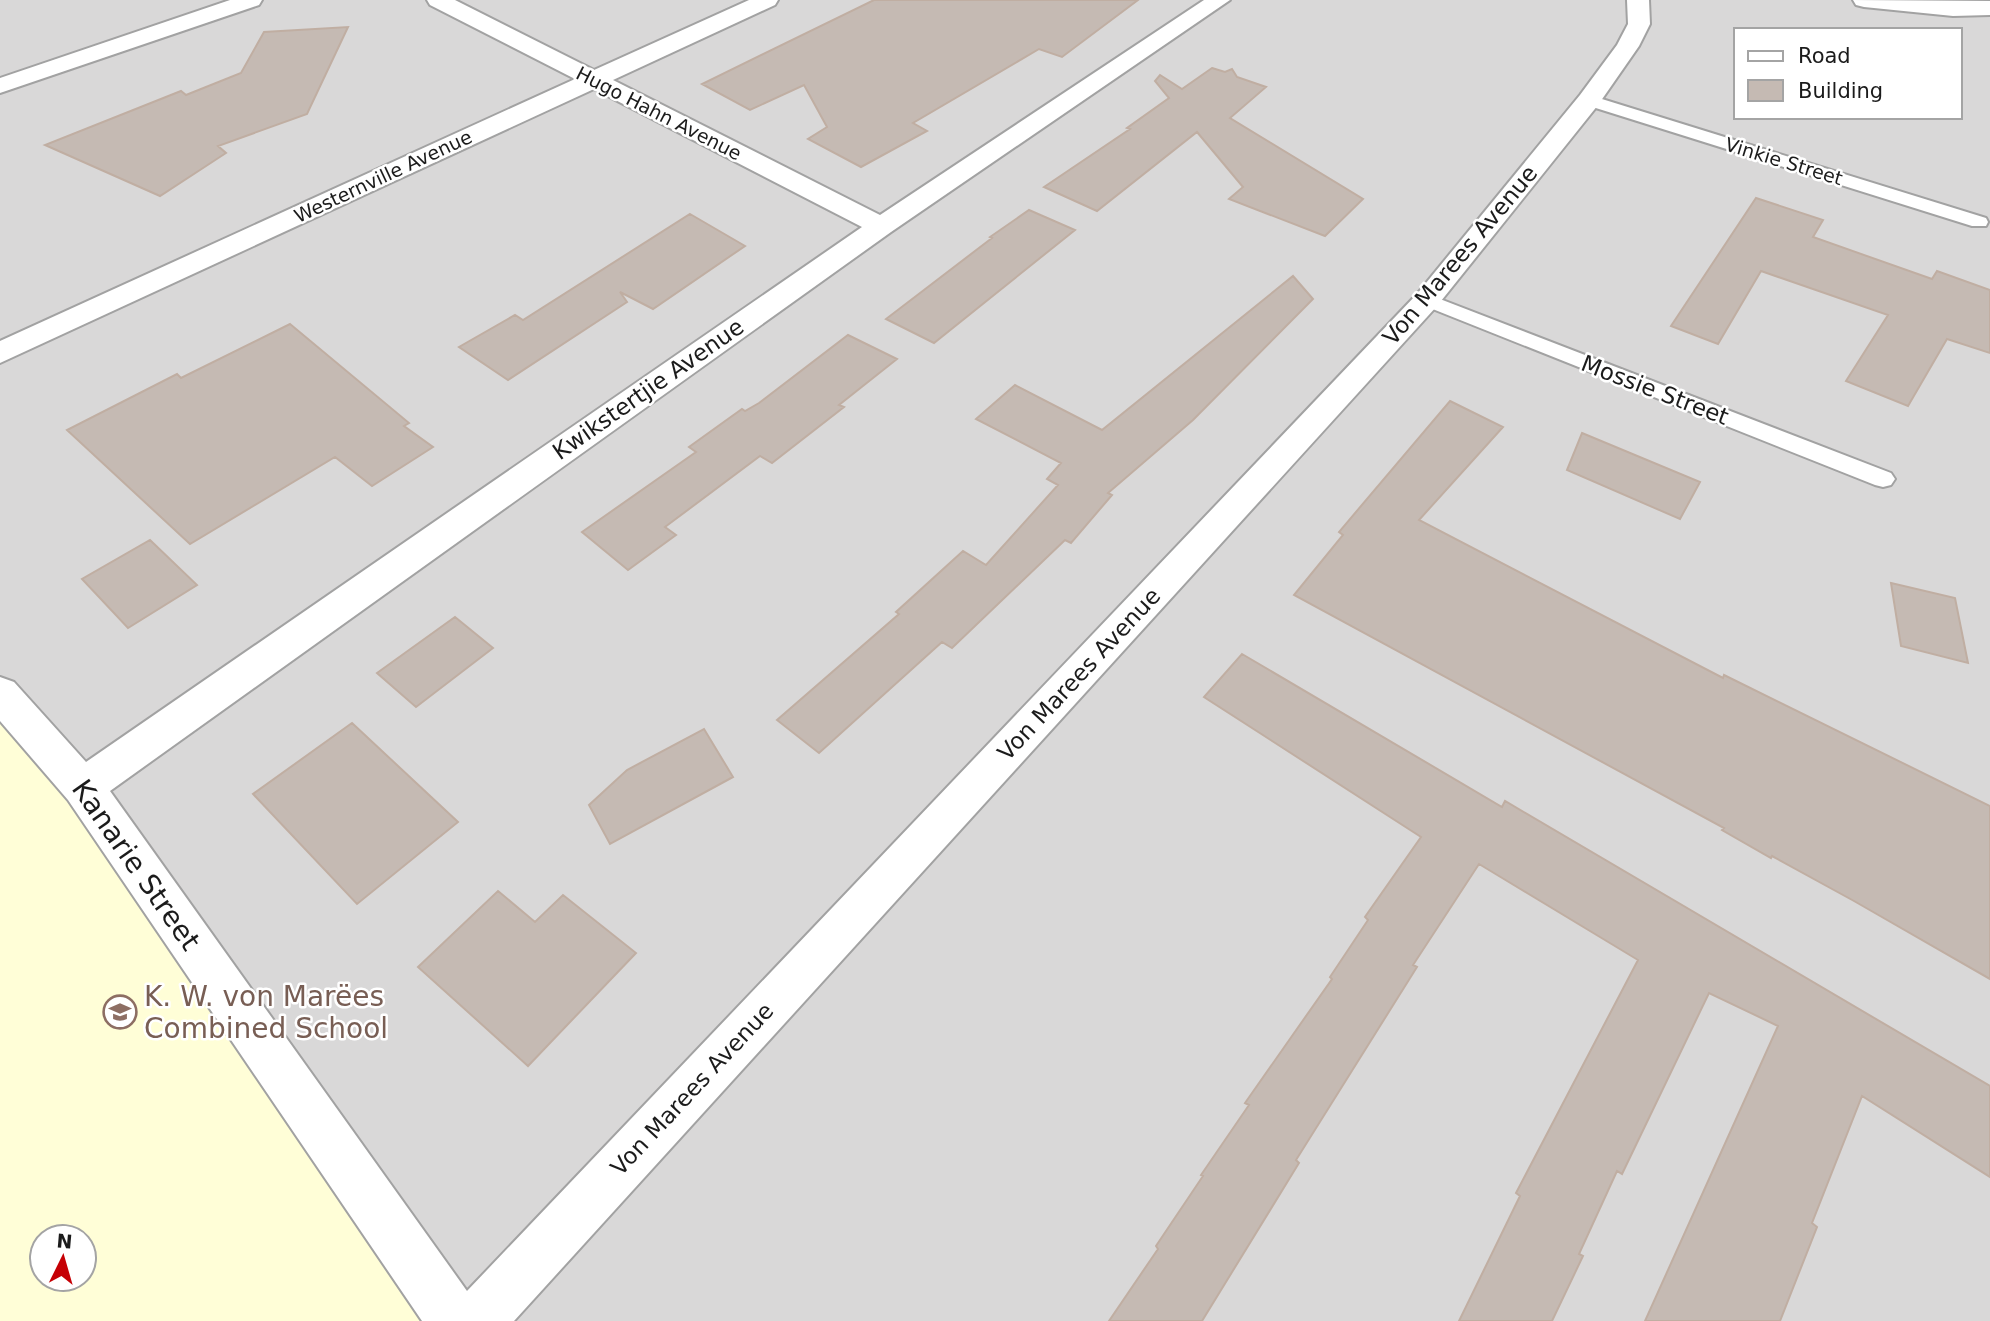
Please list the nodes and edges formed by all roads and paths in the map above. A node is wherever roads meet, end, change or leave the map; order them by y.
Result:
1 (251, 0) edge
2 (438, 0) edge
3 (767, 0) edge
4 (1219, 0) edge
5 (1638, 0) edge
6 (1864, 0) edge
7 (1990, 8) edge
8 (593, 79) junction
9 (0, 86) edge
10 (1588, 100) junction
11 (1979, 222) dead end
12 (881, 226) junction
13 (1427, 300) junction
14 (0, 353) edge
15 (1883, 480) dead end
16 (0, 693) edge
17 (83, 787) junction
18 (455, 1321) edge
19 (477, 1321) edge

1 - 9 street
2 - 8 street, Hugo Hahn Avenue
3 - 8 street, Westernville Avenue
4 - 12 street, Kwikstertjie Avenue
5 - 10 street, Von Marees Avenue
6 - 7 street
8 - 12 street, Hugo Hahn Avenue
8 - 14 street, Westernville Avenue
10 - 11 lane, Vinkie Street
10 - 13 street, Von Marees Avenue
12 - 17 street, Kwikstertjie Avenue
13 - 15 lane, Mossie Street
13 - 19 street, Von Marees Avenue
16 - 17 street, Kanarie Street
17 - 18 street, Kanarie Street

